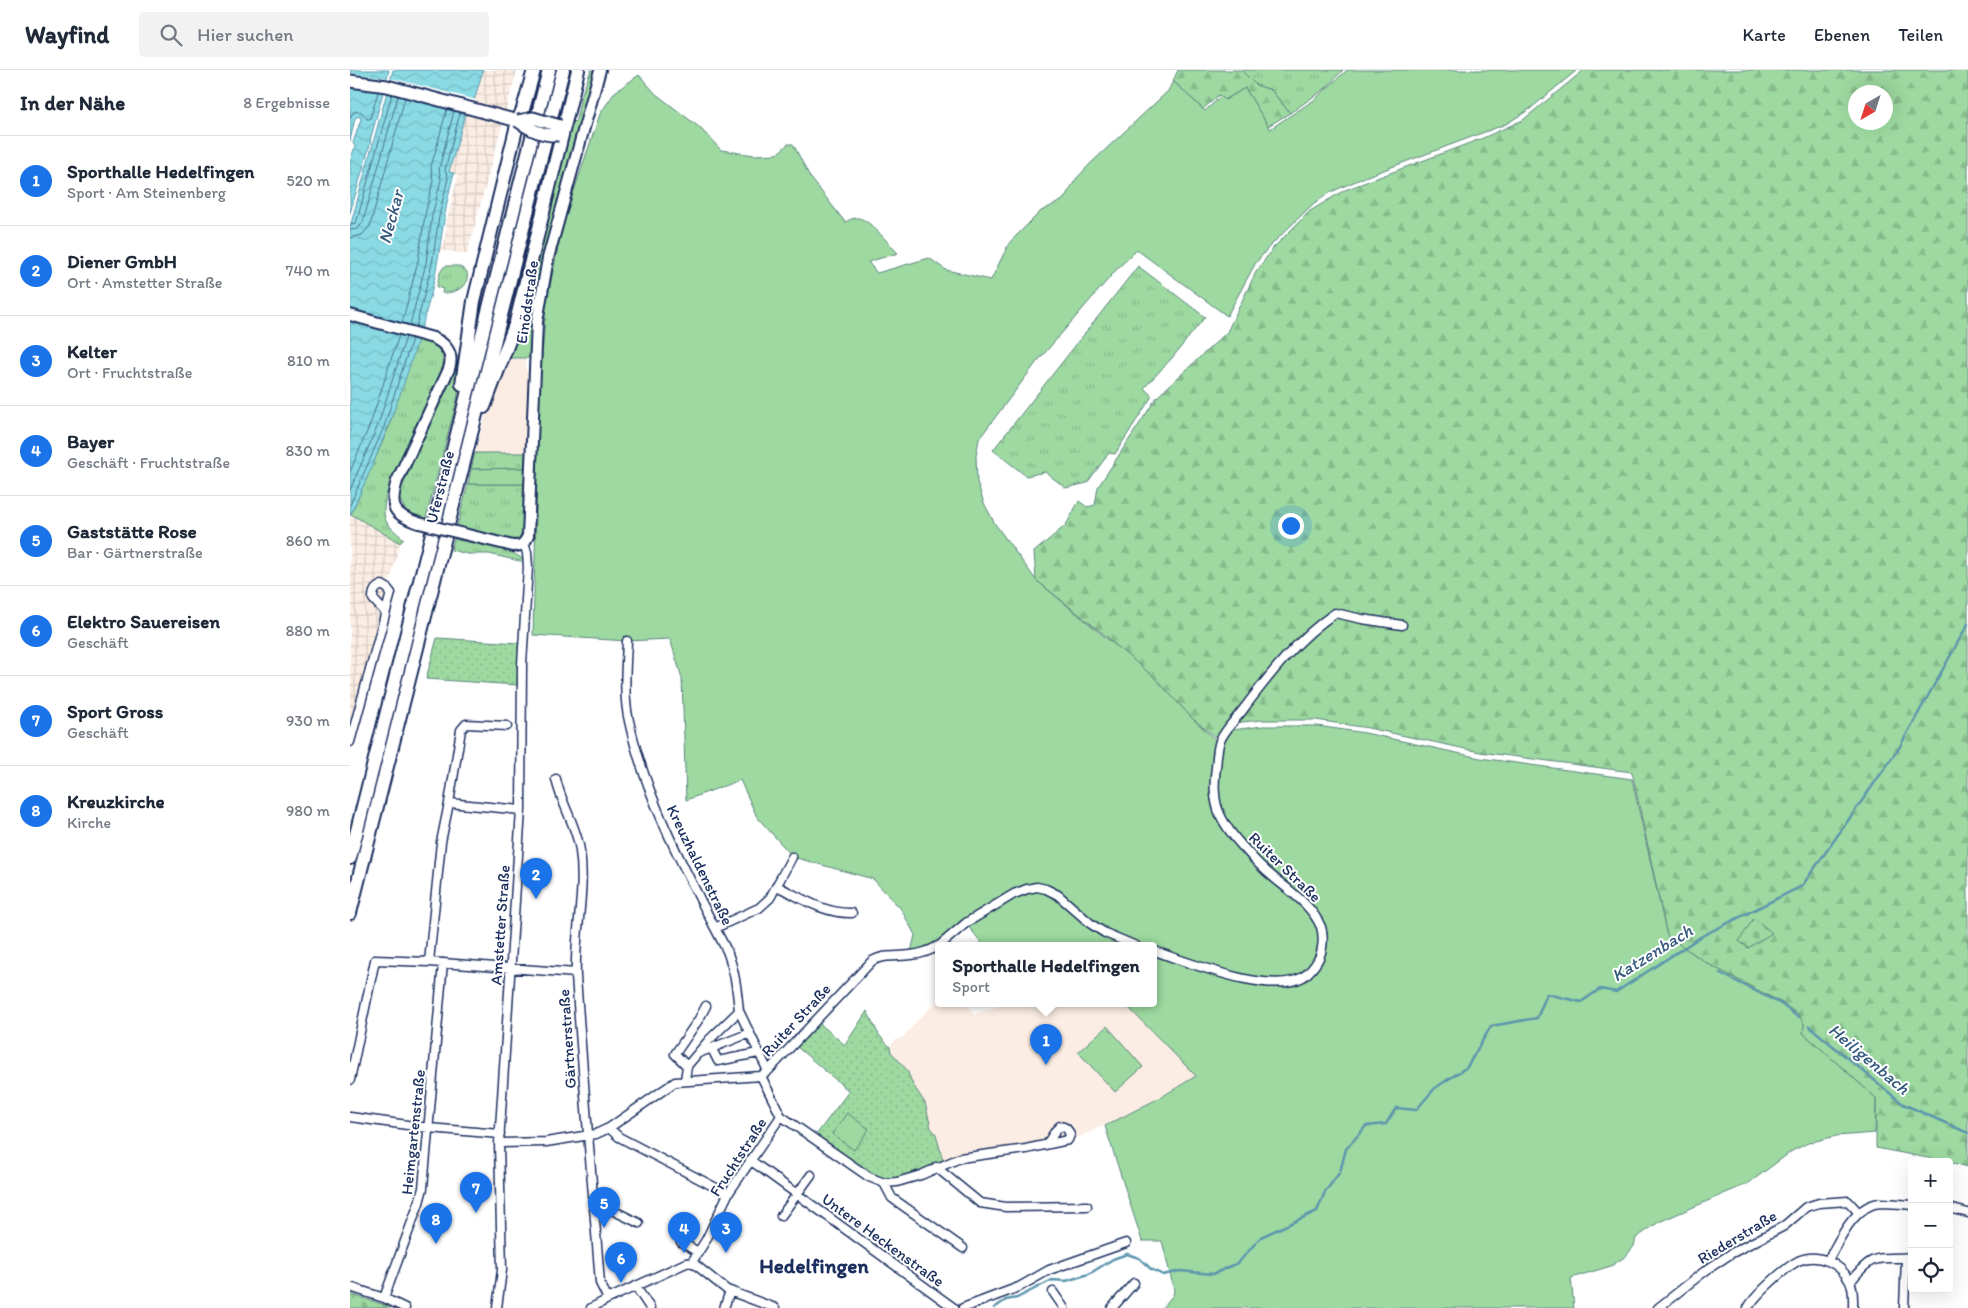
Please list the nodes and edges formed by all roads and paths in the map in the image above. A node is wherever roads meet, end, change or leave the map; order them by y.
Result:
1 (534, 70) edge
2 (548, 70) edge
3 (563, 70) edge
4 (578, 70) edge
5 (600, 70) edge
6 (350, 81) edge
7 (518, 121) junction
8 (560, 131) junction
9 (350, 315) edge
10 (471, 431) junction
11 (453, 450) junction
12 (524, 543) junction
13 (385, 612) dead end
14 (1402, 625) dead end
15 (627, 641) dead end
16 (507, 726) dead end
17 (350, 742) edge
18 (556, 779) dead end
19 (449, 803) junction
20 (521, 810) junction
21 (792, 857) dead end
22 (350, 858) edge
23 (778, 886) junction
24 (350, 912) edge
25 (852, 913) dead end
26 (716, 928) junction
27 (944, 942) edge
28 (1126, 942) edge
29 (935, 948) edge
30 (1157, 952) edge
31 (429, 962) junction
32 (442, 963) junction
33 (511, 968) junction
34 (576, 973) junction
35 (706, 1006) dead end
36 (739, 1011) junction
37 (750, 1033) junction
38 (712, 1049) junction
39 (699, 1053) junction
40 (758, 1053) junction
41 (687, 1066) junction
42 (764, 1074) junction
43 (350, 1080) edge
44 (684, 1080) junction
45 (781, 1116) junction
46 (350, 1117) edge
47 (429, 1128) junction
48 (609, 1128) junction
49 (500, 1134) junction
50 (589, 1136) junction
51 (499, 1143) junction
52 (1047, 1144) dead end
53 (750, 1160) junction
54 (936, 1167) junction
55 (810, 1175) dead end
56 (884, 1182) junction
57 (728, 1194) junction
58 (796, 1194) junction
59 (1908, 1204) edge
60 (1087, 1206) dead end
61 (594, 1208) junction
62 (1953, 1209) edge
63 (1859, 1213) junction
64 (1968, 1213) edge
65 (780, 1216) dead end
66 (639, 1224) dead end
67 (681, 1242) dead end
68 (1126, 1243) dead end
69 (963, 1248) dead end
70 (698, 1252) junction
71 (1908, 1257) edge
72 (1828, 1260) junction
73 (692, 1262) junction
74 (1908, 1267) edge
75 (1850, 1282) junction
76 (1134, 1283) dead end
77 (350, 1287) edge
78 (636, 1287) junction
79 (730, 1291) junction
80 (1053, 1292) dead end
81 (384, 1298) junction
82 (608, 1299) junction
83 (405, 1308) edge
84 (497, 1308) edge
85 (593, 1308) edge
86 (650, 1308) edge
87 (724, 1308) edge
88 (775, 1308) edge
89 (954, 1308) edge
90 (963, 1308) edge
91 (1064, 1308) edge
92 (1112, 1308) edge
93 (1658, 1308) edge
94 (1748, 1308) edge
95 (1853, 1308) edge
96 (1904, 1308) edge

1 - 7 highway
2 - 11 highway, Uferstraße
3 - 10 highway, Uferstraße
4 - 8 highway
5 - 12 street, Einödstraße
6 - 7 main road
7 - 8 main road, bridge
7 - 11 highway
8 - 10 highway
9 - 12 street, bridge
10 - 24 highway, Uferstraße
11 - 22 highway, Uferstraße
12 - 20 street, Amstetter Straße
13 - 17 street
14 - 30 street, Ruiter Straße
15 - 26 street, Kreuzhaldenstraße
16 - 19 street
18 - 34 street, Gärtnerstraße
19 - 20 street
19 - 31 street
20 - 33 street, Amstetter Straße
21 - 23 street
23 - 25 street
23 - 26 street
26 - 36 street, Kreuzhaldenstraße
27 - 28 street, Ruiter Straße
29 - 42 street, Ruiter Straße
31 - 32 street
31 - 43 street
32 - 33 street
32 - 47 street, Heimgartenstraße
33 - 34 street
33 - 49 street, Amstetter Straße
34 - 50 street, Gärtnerstraße
35 - 41 street
36 - 37 street, Kreuzhaldenstraße
36 - 39 street
37 - 38 street
37 - 40 street, Fruchtstraße
38 - 39 street
38 - 40 street
39 - 41 street
40 - 42 street, Fruchtstraße
41 - 44 street
42 - 44 street, Ruiter Straße
42 - 45 street, Fruchtstraße
44 - 48 street, Ruiter Straße
45 - 53 street, Fruchtstraße
45 - 56 street
46 - 47 street
47 - 49 street
47 - 81 street, Heimgartenstraße
48 - 50 street, Ruiter Straße
48 - 57 street
49 - 51 street, Amstetter Straße
50 - 51 street, Ruiter Straße
50 - 61 street, Gärtnerstraße
51 - 84 street, Amstetter Straße
52 - 54 street
53 - 57 street, Fruchtstraße
53 - 58 street, Untere Heckenstraße
54 - 56 street
54 - 60 street
55 - 58 street, Untere Heckenstraße
56 - 69 street
57 - 70 street, Fruchtstraße
58 - 65 street, Untere Heckenstraße
58 - 89 street, Untere Heckenstraße
59 - 63 street
61 - 66 street
61 - 82 street, Gärtnerstraße
62 - 64 street
63 - 72 street
63 - 93 street, Riederstraße
67 - 70 street
68 - 90 street
70 - 73 street, Fruchtstraße
71 - 75 street
72 - 75 street
72 - 94 street
73 - 78 street
73 - 79 street
74 - 96 street
75 - 95 street
76 - 92 street
77 - 81 street
78 - 82 street
78 - 86 street
79 - 87 street
79 - 88 street
80 - 91 street
81 - 83 street
82 - 85 street

